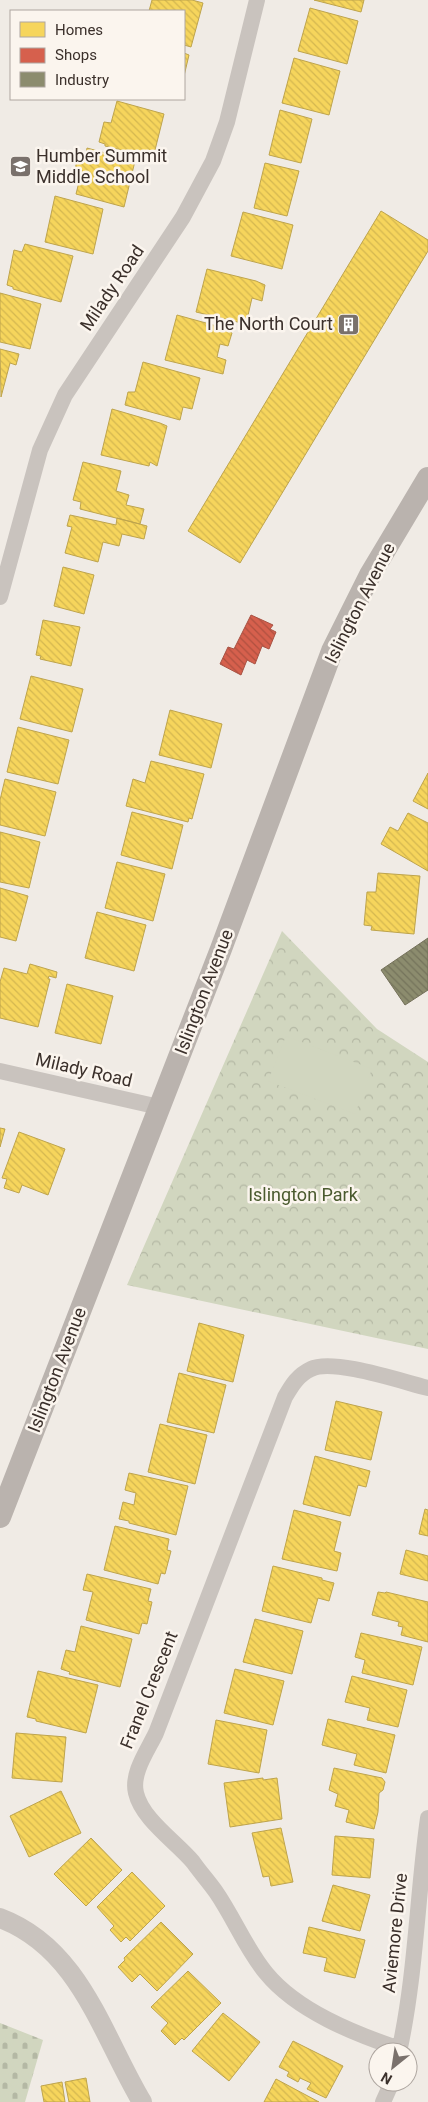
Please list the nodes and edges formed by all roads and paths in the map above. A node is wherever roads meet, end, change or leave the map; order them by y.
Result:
1 (257, 0) edge
2 (428, 478) edge
3 (0, 597) edge
4 (0, 1071) edge
5 (159, 1107) junction
6 (428, 1388) edge
7 (0, 1517) edge
8 (428, 1818) edge
9 (0, 1918) edge
10 (376, 2042) edge
11 (401, 2042) edge
12 (142, 2102) edge

1 - 3 street, Milady Road
2 - 5 main road, Islington Avenue
4 - 5 street, Milady Road
5 - 7 main road, Islington Avenue
6 - 10 street, Franel Crescent
8 - 11 street, Aviemore Drive
9 - 12 street

